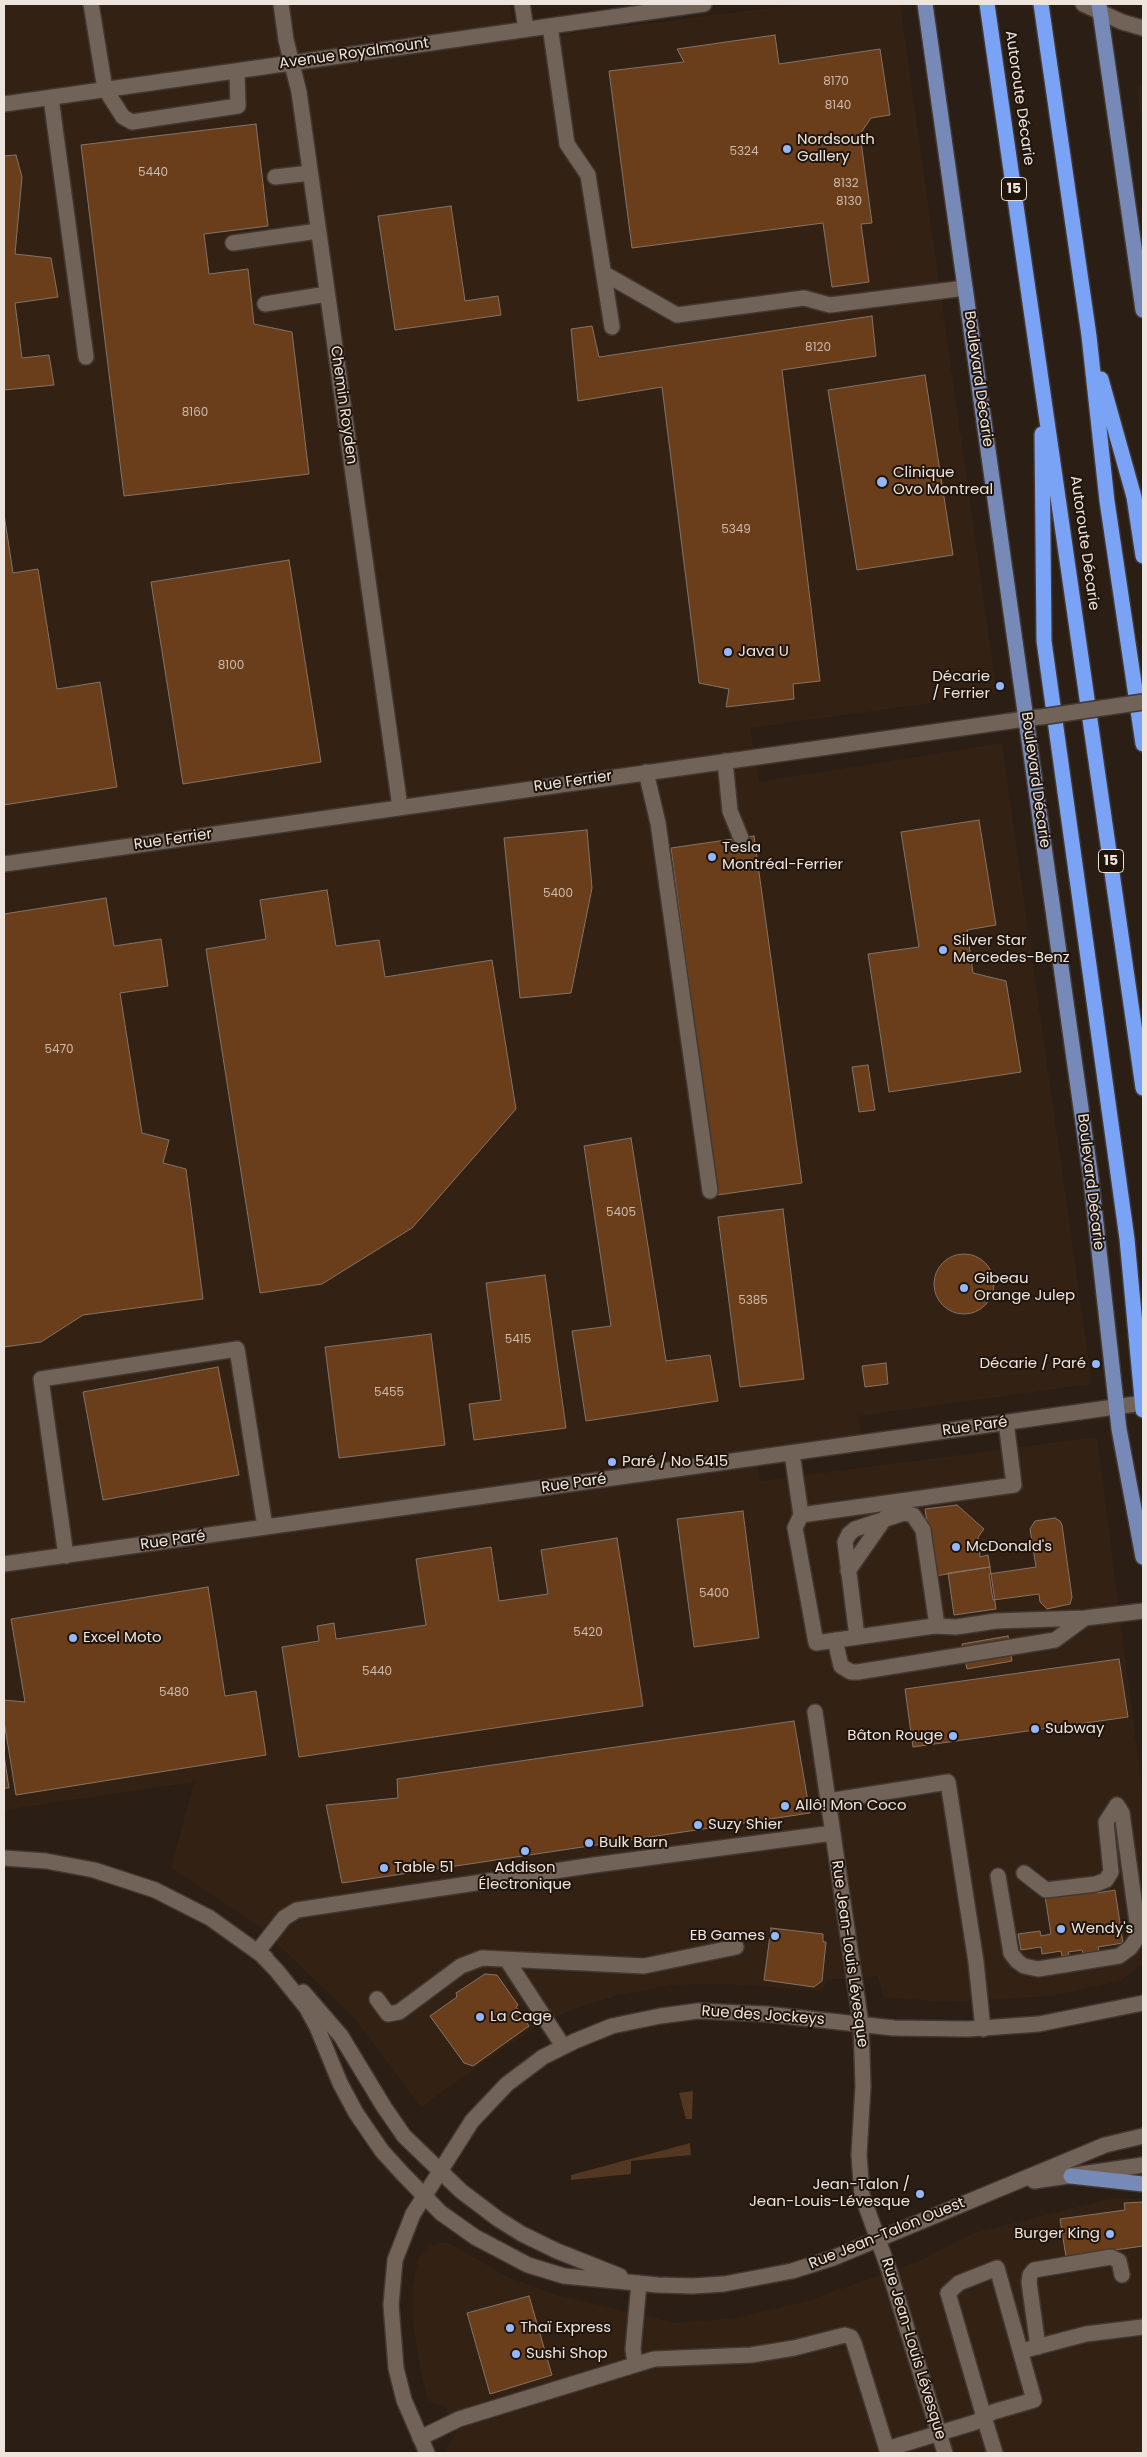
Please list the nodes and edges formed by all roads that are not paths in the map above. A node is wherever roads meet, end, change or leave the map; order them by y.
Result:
1 (92, 4) edge
2 (281, 4) edge
3 (522, 4) edge
4 (704, 4) edge
5 (925, 4) edge
6 (987, 4) edge
7 (1041, 4) edge
8 (1083, 4) edge
9 (1100, 8) edge
10 (550, 26) junction
11 (1143, 28) edge
12 (526, 29) junction
13 (292, 63) junction
14 (237, 71) junction
15 (106, 90) junction
16 (51, 98) junction
17 (4, 104) edge
18 (310, 173) junction
19 (275, 177) dead end
20 (318, 231) junction
21 (233, 243) dead end
22 (605, 274) junction
23 (965, 288) junction
24 (327, 294) junction
25 (265, 304) dead end
26 (1143, 310) edge
27 (612, 327) dead end
28 (1089, 336) junction
29 (86, 357) dead end
30 (1041, 375) junction
31 (1143, 556) edge
32 (1143, 702) edge
33 (1026, 719) junction
34 (1143, 744) edge
35 (725, 761) junction
36 (646, 772) junction
37 (400, 807) junction
38 (741, 838) dead end
39 (4, 864) edge
40 (1143, 1088) edge
41 (710, 1191) dead end
42 (1143, 1405) edge
43 (1117, 1406) junction
44 (1006, 1422) junction
45 (792, 1453) junction
46 (801, 1515) junction
47 (885, 1518) junction
48 (265, 1527) junction
49 (66, 1556) junction
50 (1143, 1557) edge
51 (4, 1564) edge
52 (848, 1571) junction
53 (1143, 1610) edge
54 (1085, 1618) junction
55 (937, 1626) junction
56 (857, 1637) junction
57 (835, 1640) junction
58 (815, 1712) dead end
59 (828, 1801) junction
60 (833, 1833) junction
61 (4, 1858) edge
62 (1024, 1873) dead end
63 (998, 1876) dead end
64 (736, 1947) dead end
65 (258, 1951) junction
66 (507, 1960) junction
67 (377, 1999) dead end
68 (1143, 2003) edge
69 (861, 2024) junction
70 (983, 2029) junction
71 (562, 2046) junction
72 (1143, 2136) edge
73 (1143, 2165) edge
74 (439, 2171) junction
75 (1071, 2176) junction
76 (1013, 2184) junction
77 (1143, 2184) edge
78 (424, 2195) junction
79 (878, 2239) junction
80 (1122, 2275) dead end
81 (639, 2283) junction
82 (1143, 2327) edge
83 (1038, 2347) junction
84 (1021, 2351) junction
85 (636, 2364) junction
86 (984, 2417) junction
87 (939, 2434) junction
88 (420, 2438) junction
89 (887, 2451) edge
90 (427, 2453) edge
91 (945, 2453) edge
92 (995, 2453) edge

1 - 15 street
2 - 13 street, Chemin Royden
3 - 12 street
4 - 10 street, Avenue Royalmount
5 - 23 main road, Boulevard Décarie
6 - 30 highway, Autoroute Décarie / 15
7 - 28 highway, Autoroute Décarie
8 - 9 street
9 - 11 street
9 - 26 main road
10 - 12 street, Avenue Royalmount
10 - 22 street
12 - 13 street, Avenue Royalmount
13 - 14 street, Avenue Royalmount
13 - 18 street, Chemin Royden
14 - 15 street, Avenue Royalmount
14 - 15 street
15 - 16 street, Avenue Royalmount
16 - 17 street, Avenue Royalmount
16 - 29 street
18 - 19 street
18 - 20 street, Chemin Royden
20 - 21 street
20 - 24 street, Chemin Royden
22 - 23 street
22 - 27 street
23 - 33 main road, Boulevard Décarie
24 - 25 street
24 - 37 street, Chemin Royden
28 - 31 highway
28 - 34 highway, Autoroute Décarie
30 - 40 highway, Autoroute Décarie / 15
30 - 42 highway
32 - 33 street, Rue Ferrier, bridge
33 - 35 street, Rue Ferrier
33 - 43 main road, Boulevard Décarie
35 - 36 street, Rue Ferrier
35 - 38 street
36 - 37 street, Rue Ferrier
36 - 41 street
37 - 39 street, Rue Ferrier
42 - 43 street, Rue Paré
43 - 44 street, Rue Paré
43 - 50 main road, Boulevard Décarie
44 - 45 street, Rue Paré
44 - 46 street
45 - 46 street
45 - 48 street, Rue Paré
46 - 57 street
47 - 52 street
47 - 52 street
47 - 55 street
48 - 49 street, Rue Paré
48 - 49 street
49 - 51 street, Rue Paré
52 - 56 street
53 - 54 street
54 - 55 street
54 - 57 street
55 - 56 street
56 - 57 street
58 - 59 street, Rue Jean-Louis Lévesque
59 - 60 street, Rue Jean-Louis Lévesque
59 - 70 street
60 - 65 street
60 - 69 street, Rue Jean-Louis Lévesque
61 - 65 street, Rue Jean-Talon Ouest
62 - 63 street
64 - 66 street
65 - 74 street, Rue Jean-Talon Ouest
65 - 78 street, Rue Jean-Talon Ouest
66 - 67 street
66 - 71 street
68 - 70 street, Rue des Jockeys
69 - 70 street, Rue des Jockeys
69 - 71 street, Rue des Jockeys
69 - 79 street, Rue Jean-Louis Lévesque
71 - 74 street, Rue des Jockeys
72 - 76 street, Rue Jean-Talon Ouest
73 - 75 street, Rue Jean-Talon Ouest
74 - 78 street, Rue des Jockeys
74 - 81 street, Rue Jean-Talon Ouest
75 - 76 street, Rue Jean-Talon Ouest
75 - 77 main road
76 - 79 street, Rue Jean-Talon Ouest
78 - 81 street, Rue Jean-Talon Ouest
78 - 88 street, Rue des Jockeys
79 - 81 street, Rue Jean-Talon Ouest
79 - 87 street, Rue Jean-Louis Lévesque
80 - 83 street
81 - 85 street
82 - 83 street
83 - 84 street
84 - 86 street
84 - 86 street
85 - 88 street
85 - 89 street
86 - 87 street
86 - 92 street
87 - 89 street
87 - 91 street, Rue Jean-Louis Lévesque
88 - 90 street, Rue des Jockeys

